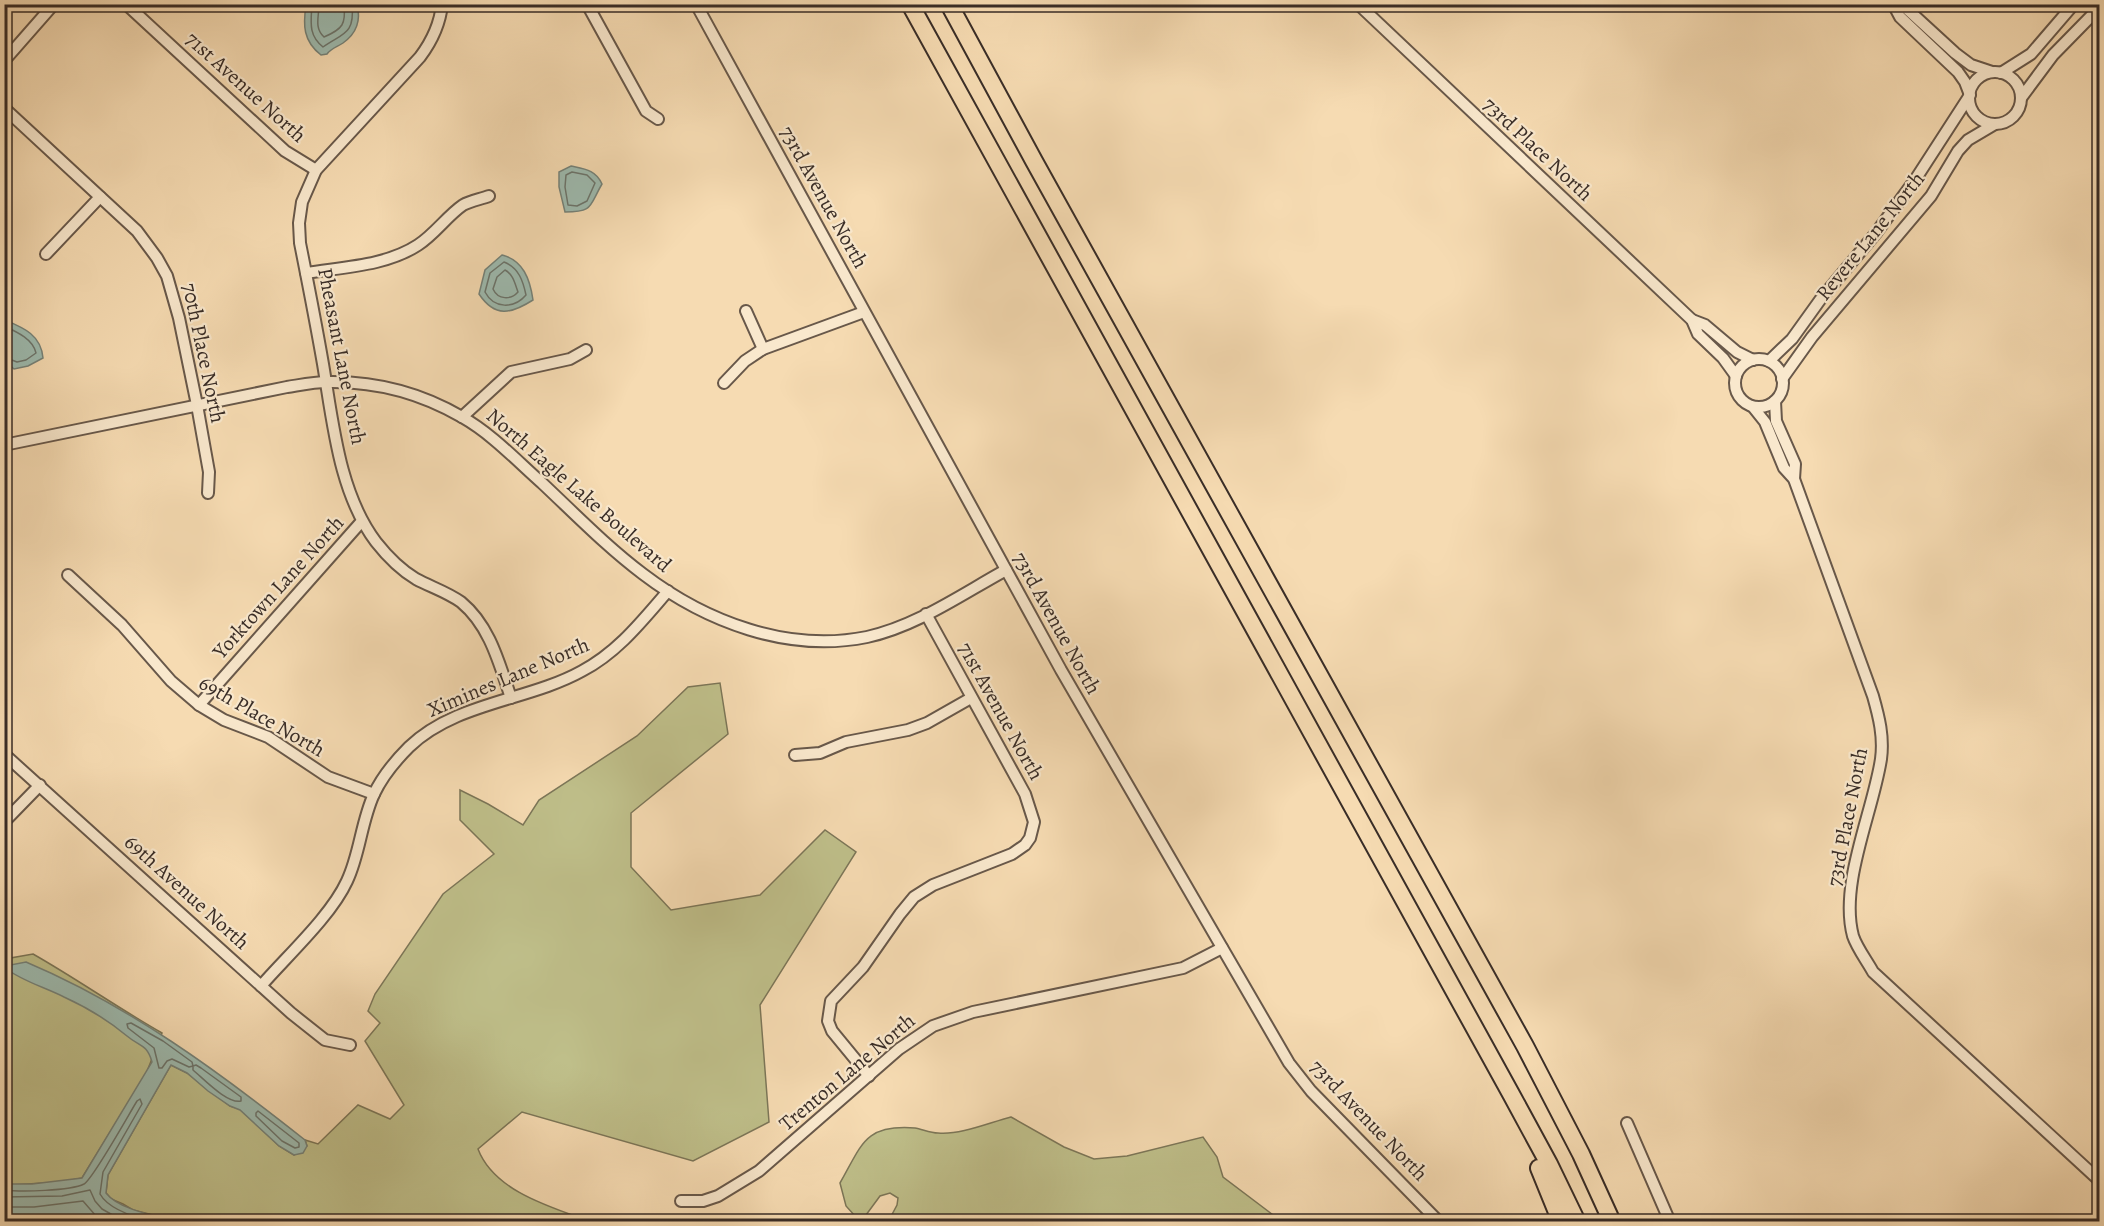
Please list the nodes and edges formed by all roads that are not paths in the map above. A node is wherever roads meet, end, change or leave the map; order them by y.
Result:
1 (54, 4) edge
2 (126, 4) edge
3 (442, 4) edge
4 (587, 4) edge
5 (696, 4) edge
6 (910, 4) edge
7 (949, 4) edge
8 (1358, 4) edge
9 (1893, 4) edge
10 (1899, 4) edge
11 (2074, 4) edge
12 (2100, 7) edge
13 (4, 60) edge
14 (1996, 73) junction
15 (1970, 95) junction
16 (2021, 98) junction
17 (4, 108) edge
18 (658, 119) dead end
19 (1995, 124) junction
20 (316, 170) junction
21 (100, 196) junction
22 (489, 196) dead end
23 (46, 254) dead end
24 (306, 273) junction
25 (746, 311) dead end
26 (864, 312) junction
27 (1692, 320) junction
28 (763, 349) junction
29 (586, 350) dead end
30 (1753, 360) junction
31 (1769, 361) junction
32 (1736, 376) junction
33 (1782, 379) junction
34 (326, 382) junction
35 (724, 383) dead end
36 (1775, 401) junction
37 (197, 405) junction
38 (1753, 407) junction
39 (462, 417) junction
40 (4, 445) edge
41 (1794, 479) junction
42 (208, 493) dead end
43 (362, 521) junction
44 (1006, 570) junction
45 (68, 575) dead end
46 (668, 591) junction
47 (926, 614) junction
48 (511, 698) junction
49 (972, 698) junction
50 (199, 705) junction
51 (4, 754) edge
52 (795, 755) dead end
53 (40, 785) junction
54 (374, 794) junction
55 (4, 822) edge
56 (1222, 948) junction
57 (261, 986) junction
58 (350, 1045) dead end
59 (1486, 1050) junction
60 (869, 1076) junction
61 (1554, 1100) junction
62 (1627, 1123) dead end
63 (2100, 1181) edge
64 (681, 1201) dead end
65 (1439, 1221) edge
66 (1561, 1221) edge
67 (1577, 1221) edge
68 (1612, 1221) edge
69 (1622, 1221) edge
70 (1670, 1221) edge

1 - 13 street
2 - 20 street, 71st Avenue North
3 - 20 street, Pheasant Lane North
4 - 18 street
5 - 26 street, 73rd Avenue North
6 - 59 highway
7 - 61 highway
8 - 27 street, 73rd Place North
9 - 15 street
10 - 14 street
11 - 14 street
12 - 16 street
14 - 15 street
14 - 16 street
15 - 19 street
15 - 31 street, Revere Lane North
16 - 19 street
17 - 21 street, 70th Place North
19 - 33 street, Revere Lane North
20 - 24 street, Pheasant Lane North
21 - 23 street
21 - 37 street, 70th Place North
22 - 24 street
24 - 34 street, Pheasant Lane North
25 - 28 street
26 - 28 street
26 - 44 street, 73rd Avenue North
27 - 30 street, 73rd Place North
27 - 32 street, 73rd Place North
28 - 35 street
29 - 39 street
30 - 31 street
30 - 32 street
31 - 33 street
32 - 38 street
33 - 36 street
34 - 37 street, North Eagle Lake Boulevard
34 - 39 street, North Eagle Lake Boulevard
34 - 43 street, Pheasant Lane North
36 - 38 street
36 - 41 street, 73rd Place North
37 - 40 street, North Eagle Lake Boulevard
37 - 42 street, 70th Place North
38 - 41 street, 73rd Place North
39 - 46 street, North Eagle Lake Boulevard
41 - 63 street, 73rd Place North
43 - 48 street, Pheasant Lane North
43 - 50 street, Yorktown Lane North
44 - 47 street, North Eagle Lake Boulevard
44 - 56 street, 73rd Avenue North
45 - 50 street, 69th Place North
46 - 47 street, North Eagle Lake Boulevard
46 - 48 street, Ximines Lane North
47 - 49 street, 71st Avenue North
48 - 54 street, Ximines Lane North
49 - 52 street
49 - 60 street, 71st Avenue North
50 - 54 street, 69th Place North
51 - 53 street, 69th Avenue North
53 - 55 street
53 - 57 street, 69th Avenue North
54 - 57 street, Ximines Lane North
56 - 60 street, Trenton Lane North
56 - 65 street, 73rd Avenue North
57 - 58 street, 69th Avenue North
59 - 66 highway
59 - 67 highway
60 - 64 street, Trenton Lane North
61 - 68 highway
61 - 69 highway
62 - 70 street

